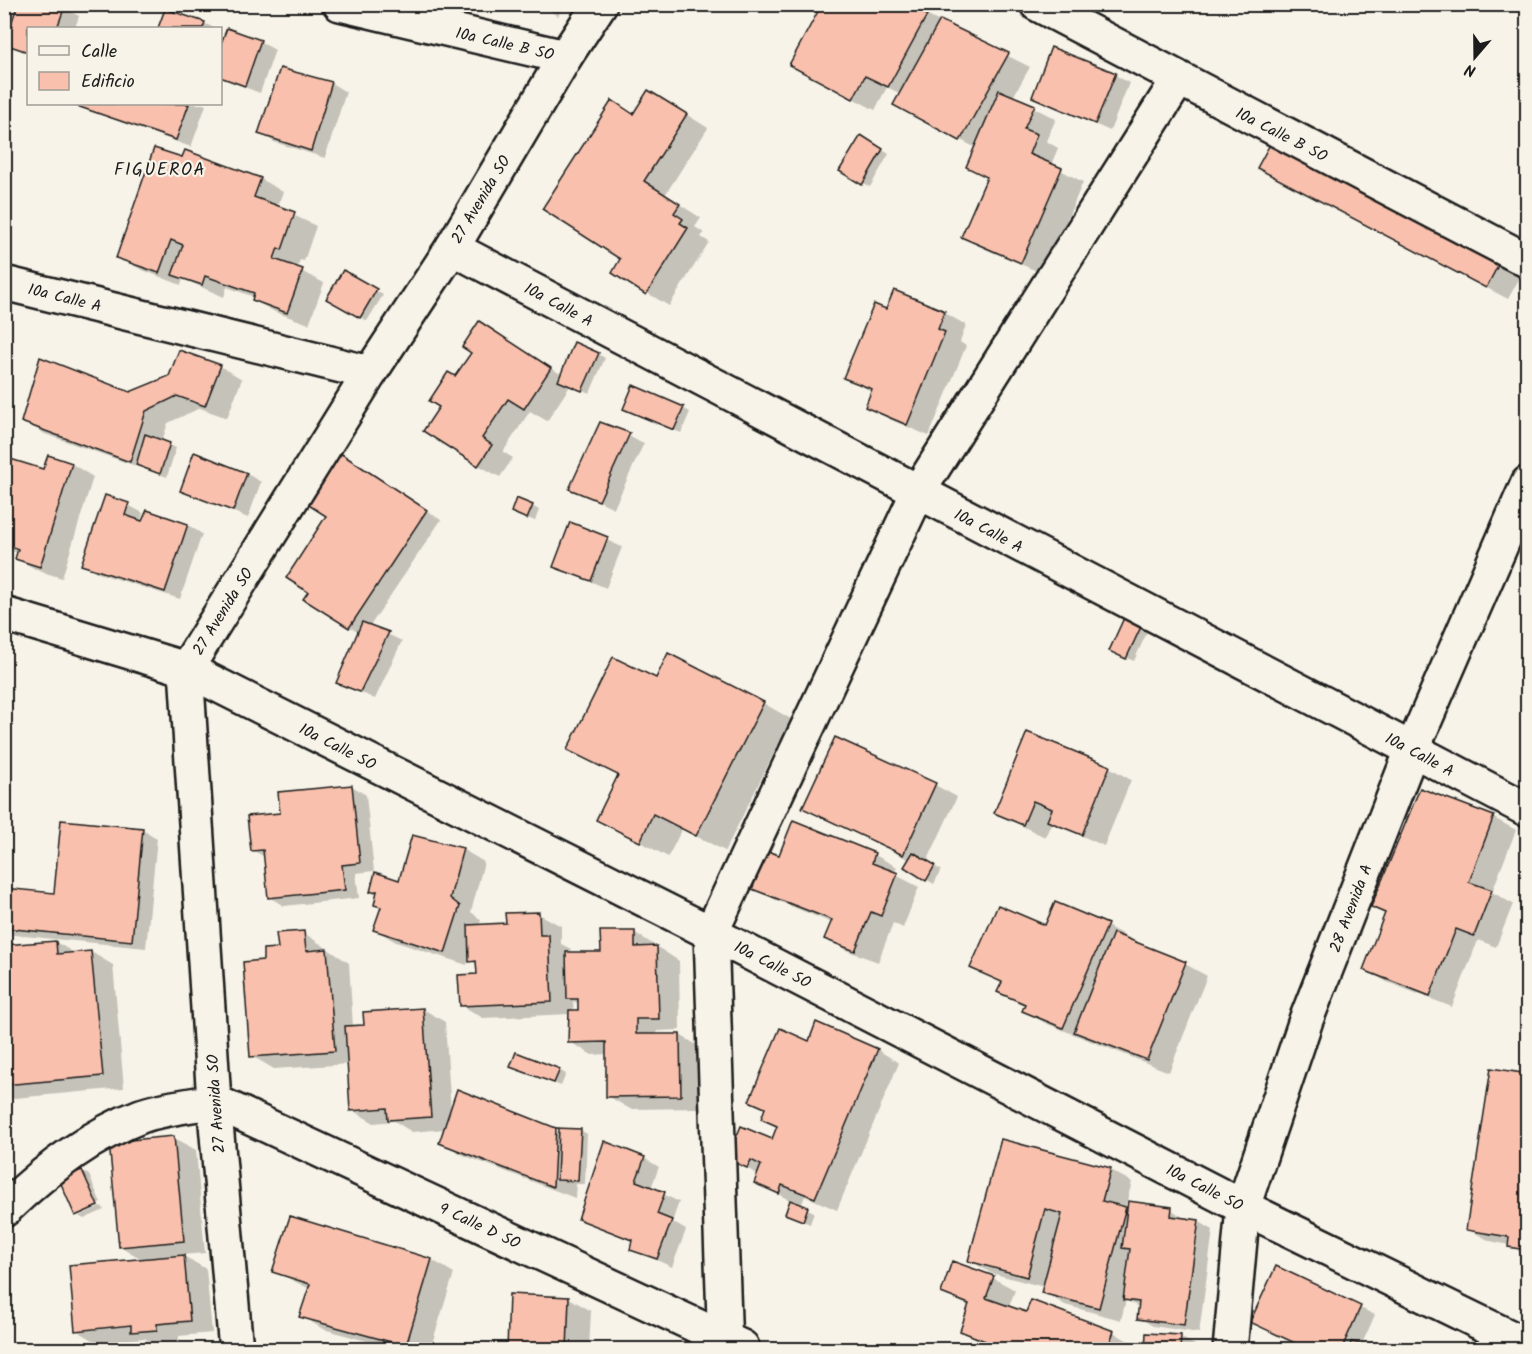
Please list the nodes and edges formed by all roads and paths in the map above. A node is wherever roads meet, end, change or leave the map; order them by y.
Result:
1 (340, 4) edge
2 (600, 4) edge
3 (1037, 4) edge
4 (565, 57) junction
5 (1178, 80) junction
6 (452, 248) junction
7 (1527, 261) edge
8 (4, 283) edge
9 (370, 373) junction
10 (1527, 483) edge
11 (918, 492) junction
12 (4, 614) edge
13 (186, 669) junction
14 (1412, 750) junction
15 (1527, 810) edge
16 (711, 933) junction
17 (214, 1101) junction
18 (1243, 1207) junction
19 (4, 1210) edge
20 (732, 1346) edge
21 (1527, 1346) edge
22 (236, 1350) edge
23 (1230, 1350) edge

1 - 4 street, 10a Calle B SO
2 - 4 street, 27 Avenida SO
3 - 5 street, 10a Calle B SO
4 - 6 street, 27 Avenida SO
5 - 7 street, 10a Calle B SO
5 - 11 street
6 - 9 street, 27 Avenida SO
6 - 11 street, 10a Calle A
8 - 9 street, 10a Calle A
9 - 13 street, 27 Avenida SO
10 - 14 street, 28 Avenida A
11 - 14 street, 10a Calle A
11 - 16 street
12 - 13 street, 10a Calle SO
13 - 16 street, 10a Calle SO
13 - 17 street, 27 Avenida SO
14 - 15 street, 10a Calle A
14 - 18 street, 28 Avenida A
16 - 18 street, 10a Calle SO
16 - 20 street
17 - 19 street
17 - 20 street, 9 Calle D SO
17 - 22 street, 27 Avenida SO
18 - 21 street, 10a Calle SO
18 - 23 street, 28 Avenida A

